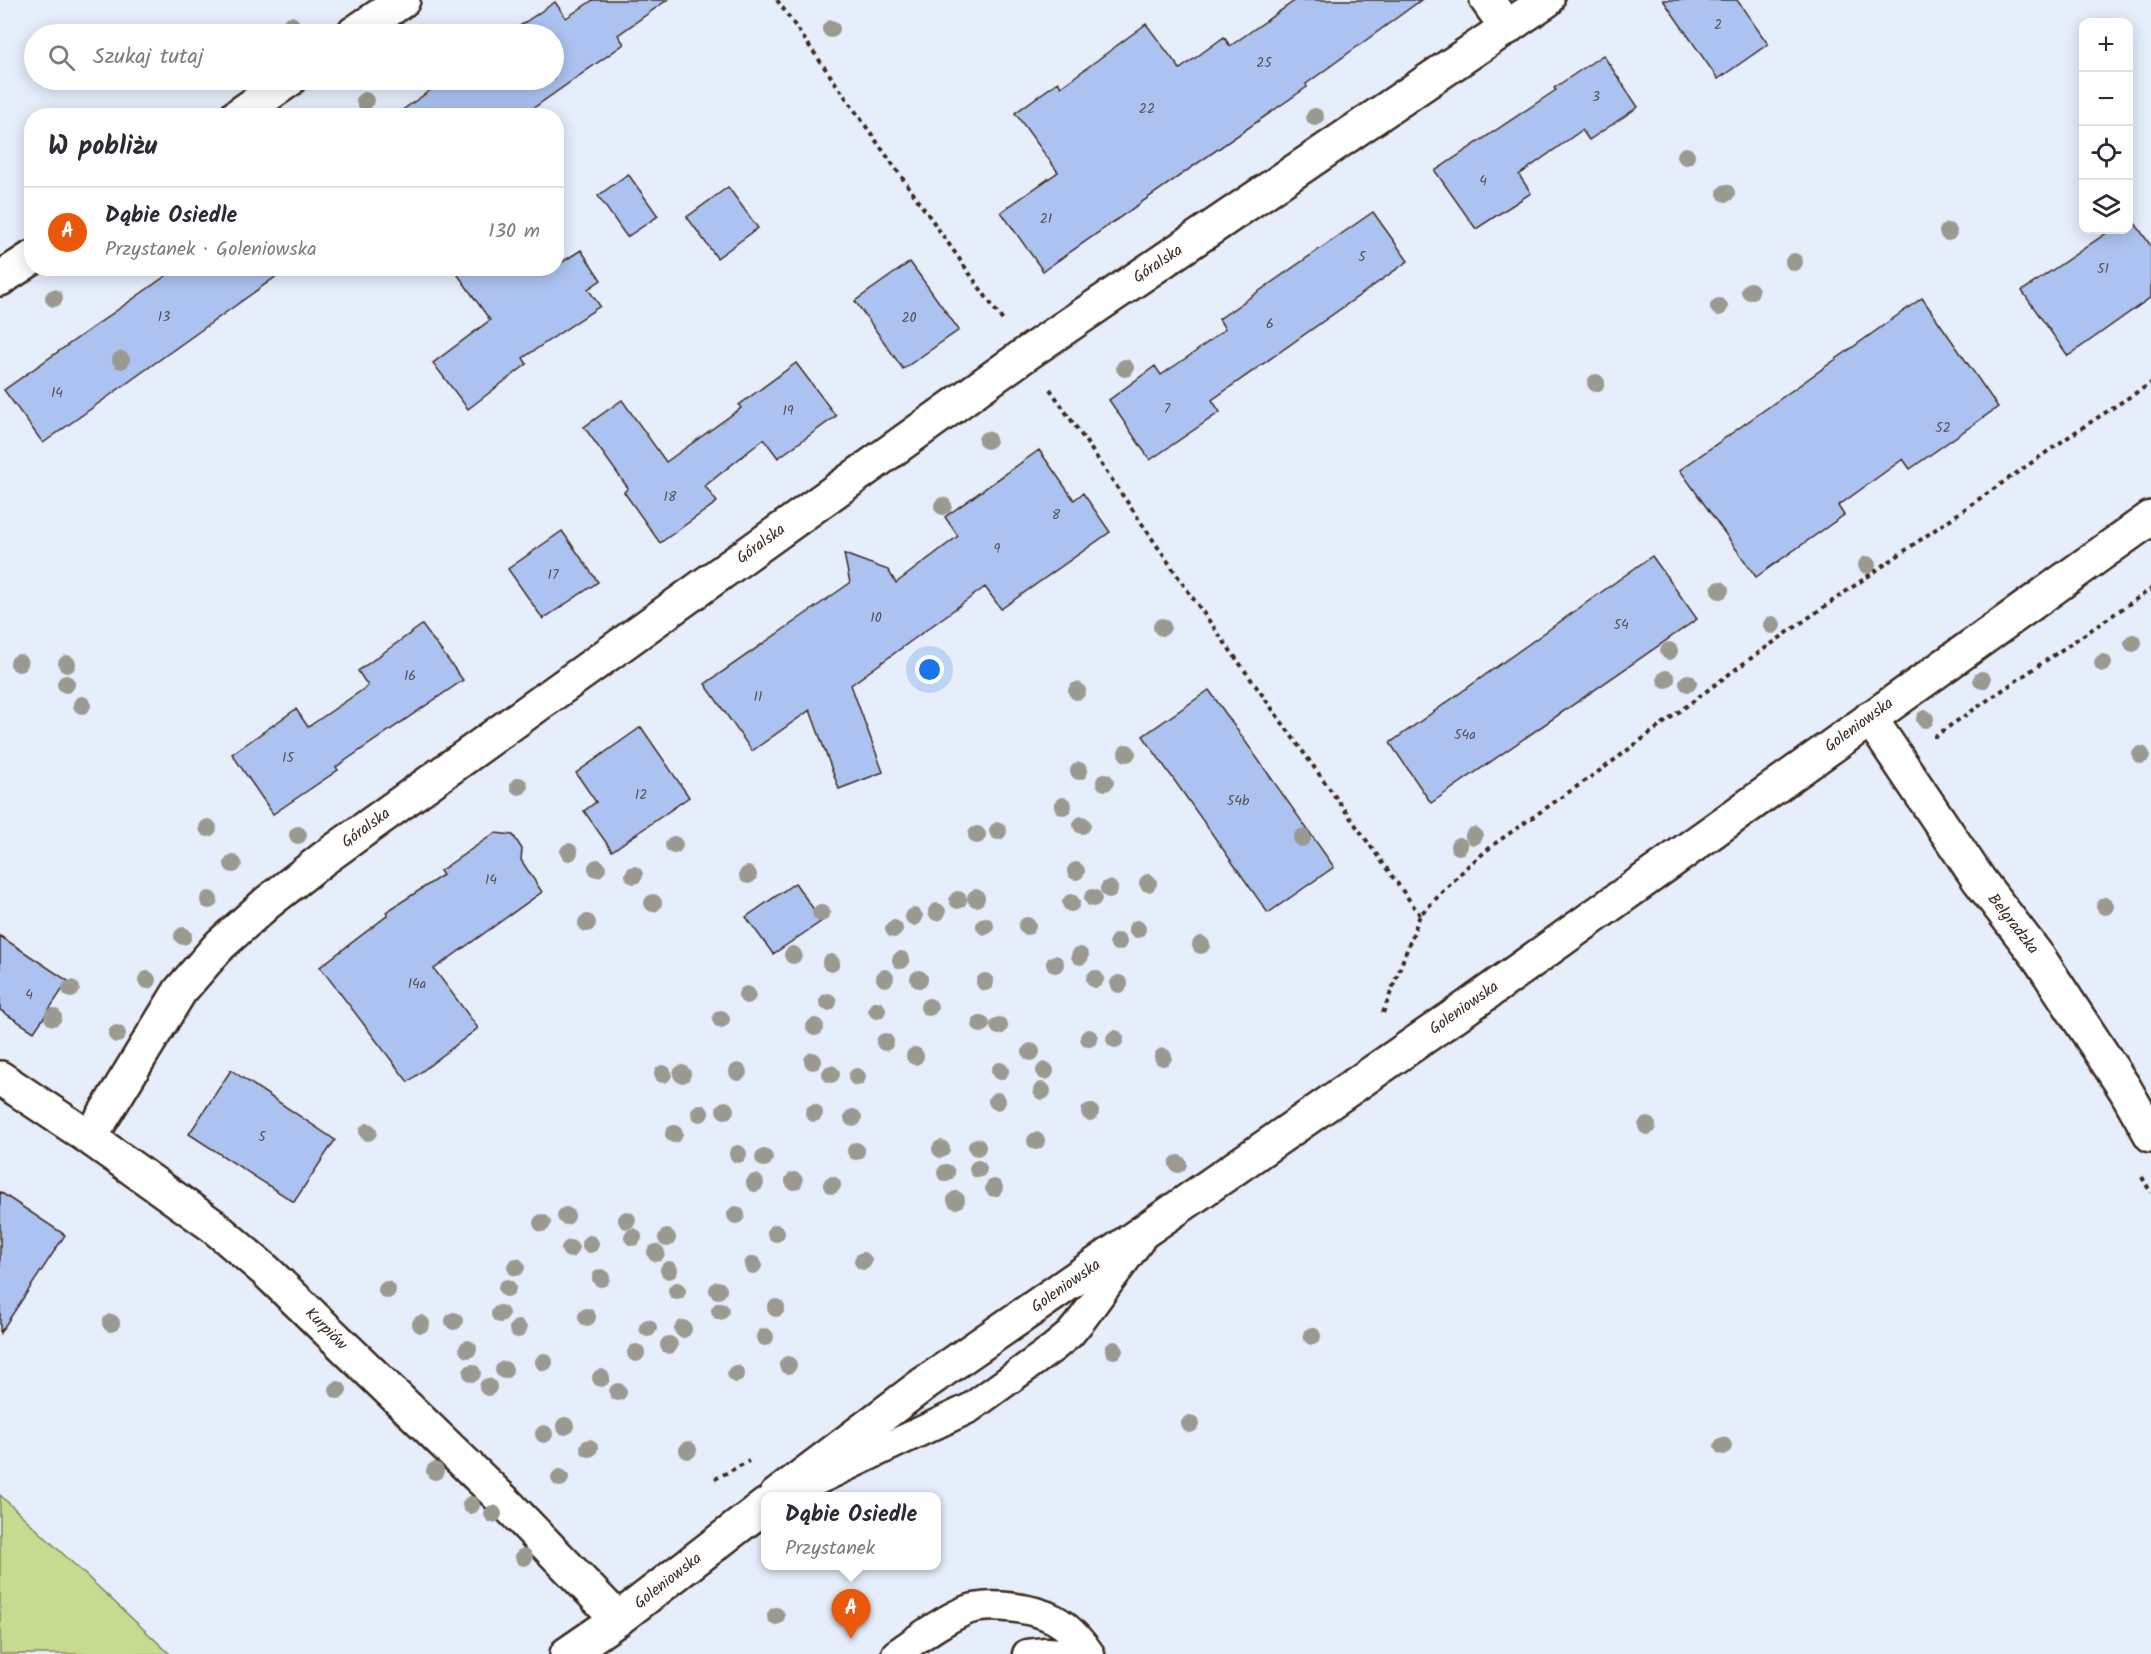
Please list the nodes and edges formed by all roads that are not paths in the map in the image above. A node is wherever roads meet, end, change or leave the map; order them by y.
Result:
1 (403, 0) edge
2 (1488, 0) edge
3 (1547, 0) edge
4 (368, 24) edge
5 (1507, 28) junction
6 (275, 90) edge
7 (249, 108) edge
8 (24, 263) edge
9 (0, 279) edge
10 (2151, 518) edge
11 (1870, 718) junction
12 (0, 1078) edge
13 (2151, 1135) edge
14 (90, 1138) junction
15 (1154, 1225) junction
16 (784, 1492) edge
17 (793, 1492) edge
18 (761, 1510) edge
19 (618, 1619) junction
20 (567, 1654) edge
21 (896, 1654) edge
22 (1027, 1654) edge
23 (1075, 1654) edge
24 (1090, 1654) edge

1 - 4 street
2 - 5 street
3 - 5 street, Góralska
5 - 14 street, Góralska
6 - 7 street
8 - 9 street
10 - 11 street, Goleniowska
11 - 13 street, Belgradzka
11 - 15 street, Goleniowska
12 - 14 street, Kurpiów
14 - 19 street, Kurpiów
15 - 16 street, Goleniowska
15 - 17 lane
18 - 19 street, Goleniowska
19 - 20 street, Goleniowska
21 - 24 lane
22 - 23 lane

